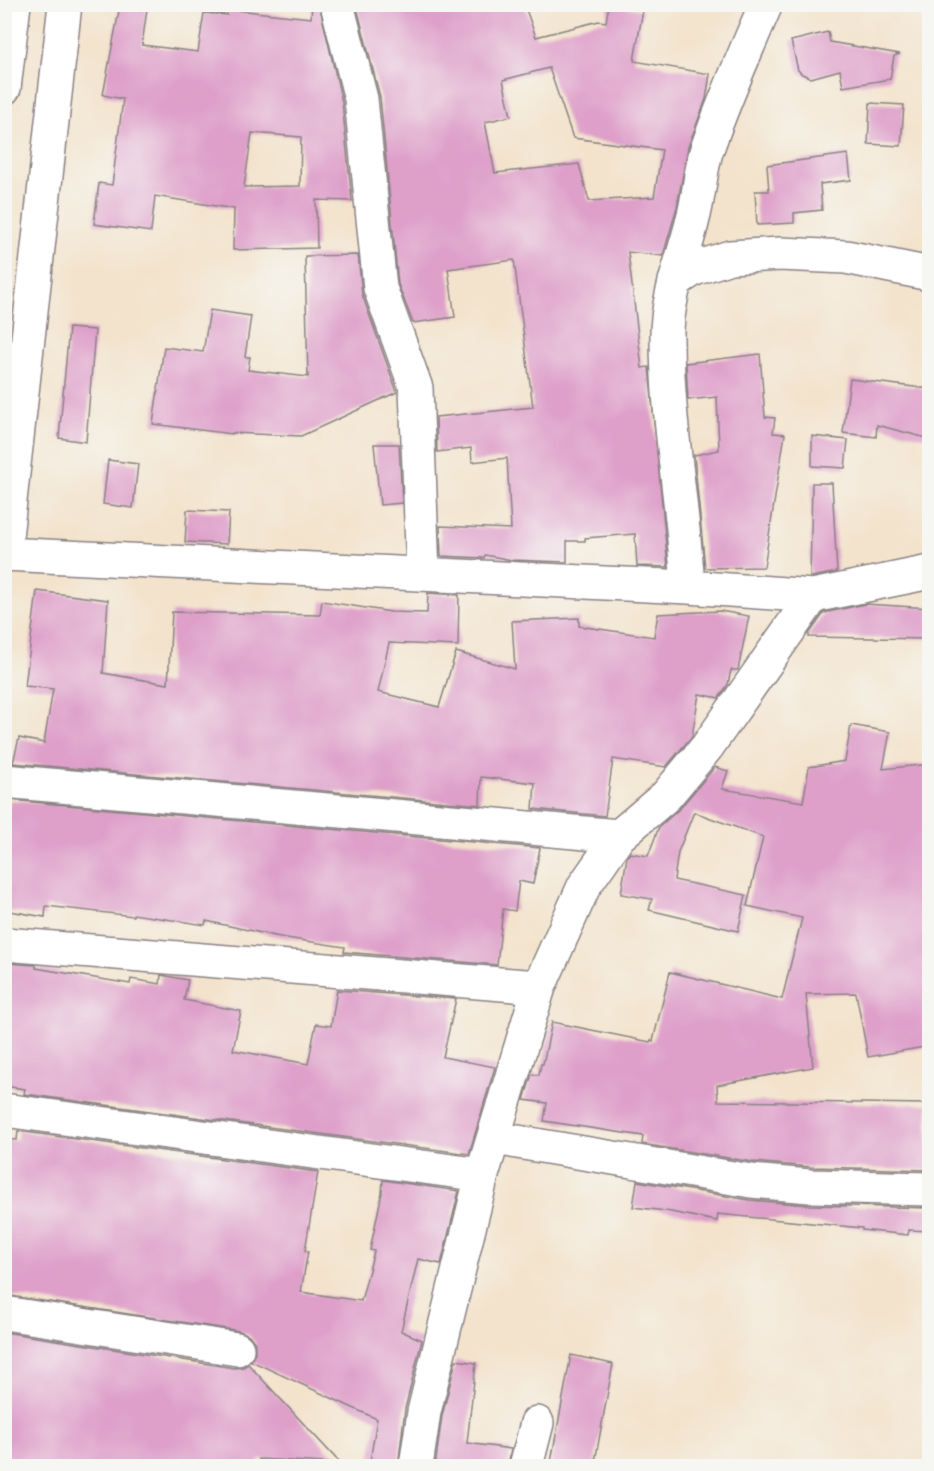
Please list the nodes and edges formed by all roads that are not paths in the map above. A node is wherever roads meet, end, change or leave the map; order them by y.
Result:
1 (14, 4) edge
2 (65, 4) edge
3 (337, 4) edge
4 (766, 4) edge
5 (4, 88) edge
6 (930, 274) edge
7 (675, 281) junction
8 (4, 554) edge
9 (930, 572) edge
10 (423, 574) junction
11 (688, 587) junction
12 (813, 596) junction
13 (4, 781) edge
14 (619, 836) junction
15 (4, 944) edge
16 (539, 987) junction
17 (4, 1110) edge
18 (494, 1138) junction
19 (482, 1175) junction
20 (930, 1189) edge
21 (4, 1313) edge
22 (237, 1349) dead end
23 (537, 1423) dead end
24 (416, 1467) edge
25 (526, 1467) edge

1 - 5 street
2 - 8 street
3 - 10 street
4 - 7 street
6 - 7 street
7 - 11 street
8 - 10 street
9 - 12 street
10 - 11 street
11 - 12 street
12 - 14 street
13 - 14 street
14 - 16 street
15 - 16 street
16 - 18 street
17 - 19 street
18 - 19 street
18 - 20 street
19 - 24 street
21 - 22 street
23 - 25 street

